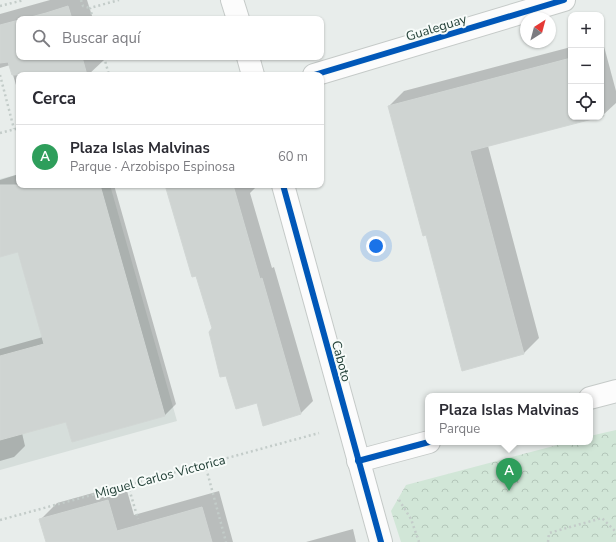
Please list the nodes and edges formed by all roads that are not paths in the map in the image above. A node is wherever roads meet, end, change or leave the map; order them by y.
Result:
1 (232, 0) edge
2 (564, 0) edge
3 (237, 16) edge
4 (249, 60) edge
5 (251, 72) edge
6 (324, 72) edge
7 (283, 188) edge
8 (616, 391) edge
9 (593, 397) edge
10 (425, 443) edge
11 (358, 461) junction
12 (381, 542) edge

1 - 3 street
2 - 6 street, Gualeguay
4 - 5 street
7 - 11 street, Caboto
8 - 9 street
10 - 11 street
11 - 12 street, Caboto

